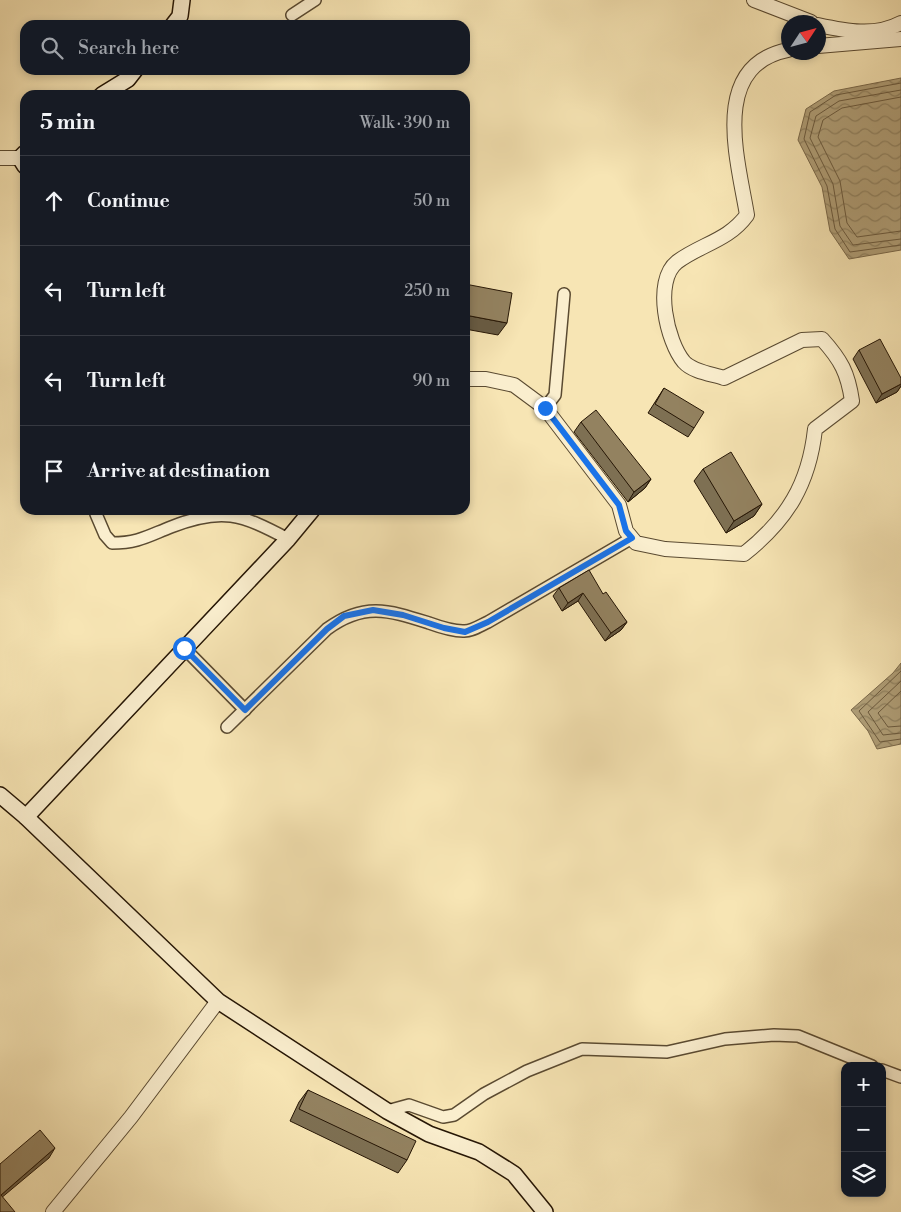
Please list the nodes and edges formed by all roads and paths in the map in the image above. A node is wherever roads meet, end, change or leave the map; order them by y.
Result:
1 (182, 0) edge
2 (315, 0) edge
3 (754, 0) edge
4 (292, 15) dead end
5 (793, 15) edge
6 (177, 20) edge
7 (901, 23) edge
8 (826, 26) edge
9 (901, 39) edge
10 (826, 45) edge
11 (781, 51) edge
12 (131, 75) edge
13 (110, 90) edge
14 (0, 158) edge
15 (20, 159) edge
16 (564, 294) dead end
17 (470, 379) edge
18 (545, 408) junction
19 (96, 515) edge
20 (212, 515) edge
21 (212, 515) edge
22 (308, 515) edge
23 (632, 538) junction
24 (288, 539) junction
25 (184, 648) junction
26 (245, 710) junction
27 (227, 727) dead end
28 (0, 795) edge
29 (26, 817) junction
30 (218, 1001) junction
31 (862, 1062) edge
32 (886, 1071) edge
33 (901, 1077) edge
34 (387, 1111) junction
35 (53, 1212) edge
36 (545, 1212) edge

1 - 6 main road
2 - 4 street
3 - 5 street
7 - 8 street
9 - 10 street
11 - 23 street
12 - 13 main road
14 - 15 street
16 - 18 street
17 - 18 street
18 - 23 street
19 - 21 street
20 - 24 street
22 - 24 main road
23 - 26 street
24 - 25 main road
25 - 26 street
25 - 29 main road
26 - 27 street
28 - 29 main road
29 - 30 main road
30 - 34 main road
30 - 35 street
31 - 34 street
32 - 33 street
34 - 36 main road

